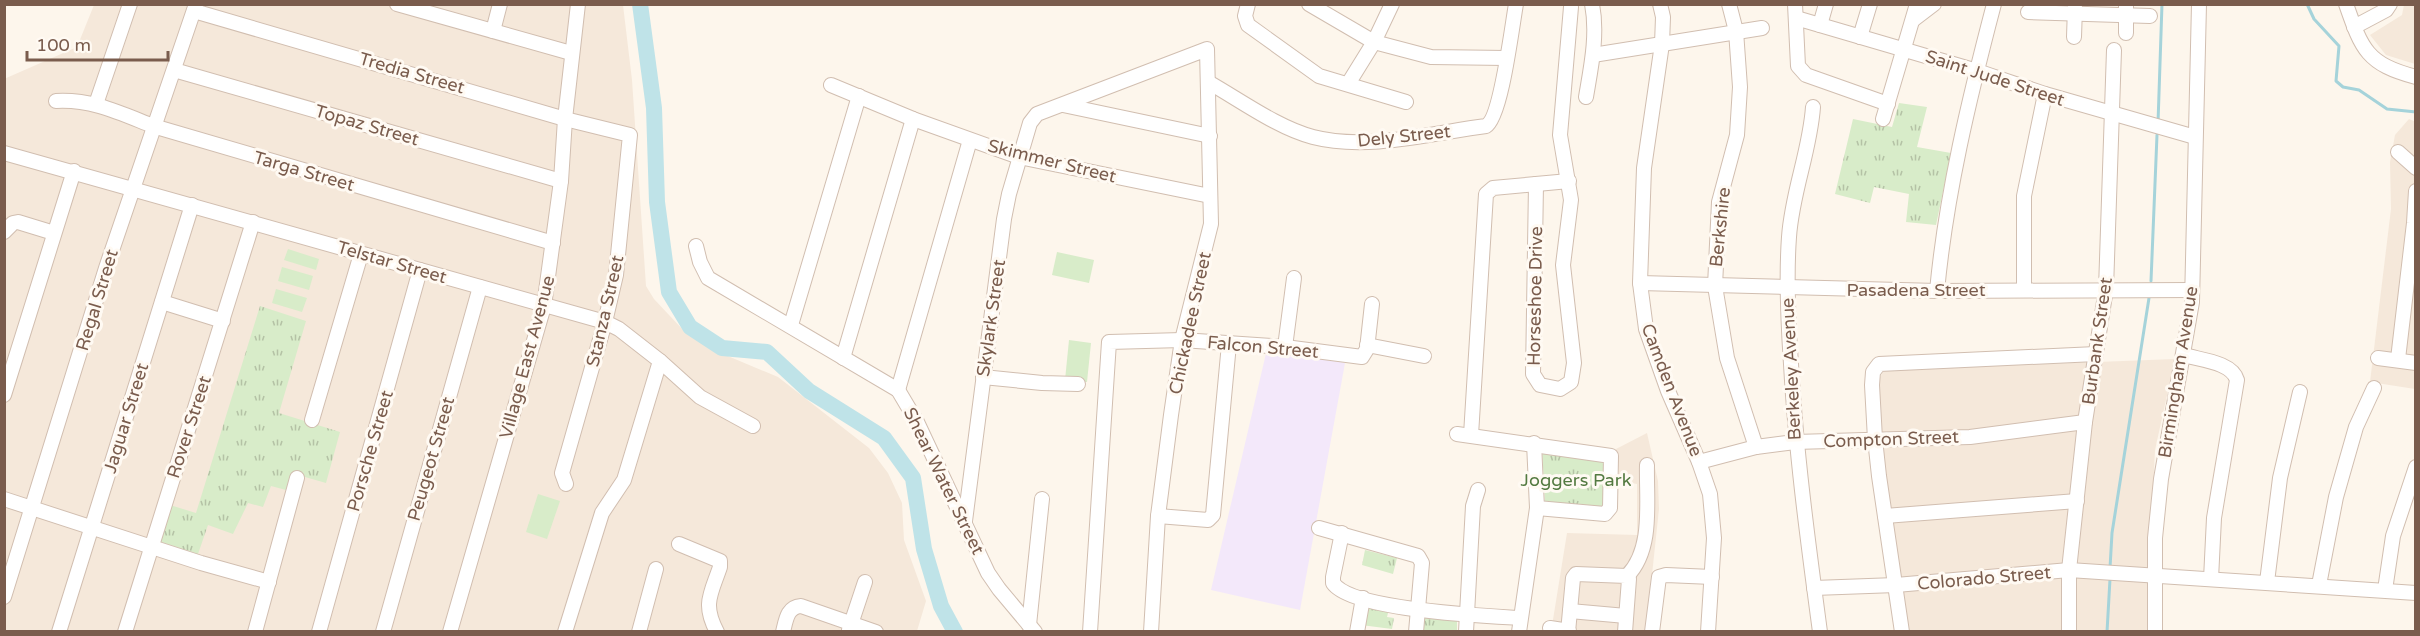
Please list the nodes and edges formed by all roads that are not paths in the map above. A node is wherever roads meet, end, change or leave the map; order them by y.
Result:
1 (130, 4) edge
2 (397, 4) edge
3 (500, 4) edge
4 (578, 4) edge
5 (1248, 4) edge
6 (1309, 4) edge
7 (1392, 4) edge
8 (1516, 4) edge
9 (1592, 4) edge
10 (1660, 4) edge
11 (1729, 4) edge
12 (1826, 4) edge
13 (1870, 4) edge
14 (1917, 4) edge
15 (1934, 4) edge
16 (1994, 4) edge
17 (2199, 4) edge
18 (2346, 4) edge
19 (2390, 4) edge
20 (1571, 7) dead end
21 (195, 8) edge
22 (433, 9) edge
23 (2075, 9) edge
24 (2126, 10) edge
25 (1796, 11) edge
26 (2028, 12) dead end
27 (2150, 16) dead end
28 (1912, 20) junction
29 (1820, 25) junction
30 (2354, 27) junction
31 (1762, 28) dead end
32 (493, 31) junction
33 (1736, 32) junction
34 (2126, 33) dead end
35 (1860, 37) junction
36 (2074, 37) dead end
37 (1374, 42) junction
38 (1662, 44) junction
39 (1904, 49) junction
40 (2114, 51) dead end
41 (572, 53) junction
42 (1593, 55) junction
43 (1506, 58) junction
44 (174, 70) junction
45 (1977, 71) junction
46 (2415, 77) edge
47 (1212, 84) junction
48 (1348, 84) junction
49 (831, 85) dead end
50 (2045, 94) junction
51 (859, 96) junction
52 (1586, 97) dead end
53 (56, 101) dead end
54 (1406, 102) dead end
55 (96, 104) junction
56 (1888, 104) junction
57 (1063, 105) junction
58 (1813, 107) dead end
59 (2113, 114) junction
60 (1883, 118) dead end
61 (565, 119) junction
62 (913, 119) junction
63 (153, 126) junction
64 (630, 135) joint
65 (1210, 136) junction
66 (2195, 137) junction
67 (970, 140) junction
68 (2398, 152) dead end
69 (4, 153) edge
70 (1019, 156) junction
71 (2415, 168) edge
72 (74, 171) junction
73 (561, 181) junction
74 (1569, 181) junction
75 (1536, 184) junction
76 (132, 187) junction
77 (2415, 191) edge
78 (1210, 196) junction
79 (192, 205) junction
80 (253, 222) junction
81 (4, 232) edge
82 (54, 233) junction
83 (554, 243) junction
84 (696, 246) dead end
85 (361, 254) junction
86 (420, 270) junction
87 (1294, 279) dead end
88 (1640, 283) junction
89 (1715, 286) junction
90 (480, 287) junction
91 (1786, 289) junction
92 (2106, 289) junction
93 (2024, 290) junction
94 (2192, 290) junction
95 (1937, 291) junction
96 (162, 302) junction
97 (1372, 304) dead end
98 (544, 306) junction
99 (223, 321) junction
100 (605, 322) junction
101 (791, 325) junction
102 (1182, 340) junction
103 (1229, 344) junction
104 (1367, 345) junction
105 (1285, 347) junction
106 (2096, 354) junction
107 (2184, 355) junction
108 (1424, 356) dead end
109 (843, 358) junction
110 (2378, 358) dead end
111 (2398, 359) junction
112 (660, 361) junction
113 (2415, 363) edge
114 (983, 377) junction
115 (1078, 384) dead end
116 (2374, 388) dead end
117 (898, 390) junction
118 (2300, 392) dead end
119 (4, 395) edge
120 (312, 420) dead end
121 (2085, 422) junction
122 (753, 426) dead end
123 (1456, 434) dead end
124 (1471, 435) junction
125 (1875, 439) junction
126 (1795, 442) junction
127 (1534, 443) junction
128 (1756, 447) junction
129 (1699, 462) junction
130 (1647, 465) dead end
131 (2415, 467) edge
132 (297, 478) dead end
133 (566, 484) dead end
134 (1478, 489) dead end
135 (4, 499) edge
136 (1042, 499) dead end
137 (2077, 501) junction
138 (34, 508) junction
139 (1537, 508) junction
140 (1158, 516) junction
141 (1885, 516) junction
142 (965, 521) junction
143 (92, 527) junction
144 (1319, 528) dead end
145 (1342, 533) junction
146 (679, 544) dead end
147 (151, 546) junction
148 (656, 569) dead end
149 (2070, 570) junction
150 (2154, 574) junction
151 (1627, 576) junction
152 (1712, 577) junction
153 (2211, 579) junction
154 (268, 582) junction
155 (865, 582) dead end
156 (2267, 582) junction
157 (1896, 585) junction
158 (2319, 585) junction
159 (1814, 588) junction
160 (2385, 590) junction
161 (2415, 593) edge
162 (4, 597) edge
163 (1363, 598) junction
164 (1417, 610) junction
165 (1570, 611) junction
166 (1467, 614) junction
167 (1626, 616) junction
168 (1519, 625) edge
169 (850, 627) edge
170 (1032, 628) edge
171 (1550, 628) dead end
172 (1569, 631) edge
173 (59, 632) edge
174 (125, 632) edge
175 (255, 632) edge
176 (319, 632) edge
177 (383, 632) edge
178 (450, 632) edge
179 (565, 632) edge
180 (639, 632) edge
181 (717, 632) edge
182 (783, 632) edge
183 (876, 632) edge
184 (1090, 632) edge
185 (1151, 632) edge
186 (1357, 632) edge
187 (1416, 632) edge
188 (1466, 632) edge
189 (1625, 632) edge
190 (1652, 632) edge
191 (1708, 632) edge
192 (1820, 632) edge
193 (1902, 632) edge
194 (2069, 632) edge
195 (2156, 632) edge

1 - 55 street
2 - 22 street
3 - 32 street
4 - 41 street, Village East Avenue
5 - 48 street
6 - 37 street
7 - 37 street
8 - 43 street, Dely Street
9 - 42 street
10 - 38 street, Camden Avenue
11 - 33 street, Berkshire
12 - 29 street
13 - 35 street
14 - 28 street
15 - 28 street
16 - 45 street
17 - 66 street, Birmingham Avenue
18 - 30 street
19 - 30 street
20 - 74 street, Horseshoe Drive
21 - 44 street, Regal Street
21 - 61 street, Tredia Street
22 - 32 street
23 - 24 street
23 - 26 street
23 - 36 street
24 - 27 street
24 - 34 street
25 - 29 street, Saint Jude Street
25 - 56 street
28 - 39 street
29 - 35 street, Saint Jude Street
30 - 46 street
31 - 33 street
32 - 41 street
33 - 38 street
33 - 89 street, Berkshire
35 - 39 street, Saint Jude Street
37 - 43 street
37 - 48 street
38 - 42 street
38 - 88 street, Camden Avenue
39 - 45 street, Saint Jude Street
39 - 56 street
40 - 59 street, Burbank Street
41 - 61 street, Village East Avenue
42 - 52 street
43 - 47 street, Dely Street
44 - 63 street, Regal Street
44 - 73 street, Topaz Street
45 - 50 street, Saint Jude Street
45 - 95 street
47 - 57 street, Chickadee Street
47 - 65 street, Chickadee Street
48 - 54 street
49 - 51 street, Skimmer Street
50 - 59 street, Saint Jude Street
50 - 93 street
51 - 62 street, Skimmer Street
51 - 101 street
53 - 55 street, Targa Street
55 - 63 street, Targa Street
56 - 60 street
57 - 65 street
57 - 70 street, Skylark Street
58 - 91 street, Berkeley Avenue
59 - 66 street, Saint Jude Street
59 - 92 street, Burbank Street
61 - 64 street, Tredia Street
61 - 73 street, Village East Avenue
62 - 67 street, Skimmer Street
62 - 109 street
63 - 76 street, Regal Street
63 - 83 street, Targa Street
64 - 100 street, Stanza Street
65 - 78 street, Chickadee Street
66 - 94 street, Birmingham Avenue
67 - 70 street, Skimmer Street
67 - 117 street
68 - 71 street
69 - 72 street, Telstar Street
70 - 78 street, Skimmer Street
70 - 114 street, Skylark Street
72 - 76 street, Telstar Street
72 - 82 street
73 - 83 street, Village East Avenue
74 - 75 street
74 - 75 street, Horseshoe Drive
75 - 124 street
76 - 79 street, Telstar Street
76 - 138 street, Regal Street
77 - 111 street
78 - 102 street, Chickadee Street
79 - 80 street, Telstar Street
79 - 96 street, Jaguar Street
80 - 85 street, Telstar Street
80 - 99 street, Rover Street
81 - 82 street
82 - 119 street
83 - 98 street, Village East Avenue
84 - 101 street, Shear Water Street
85 - 86 street, Telstar Street
85 - 120 street
86 - 90 street, Telstar Street
86 - 176 street, Porsche Street
87 - 105 street
88 - 89 street, Pasadena Street
88 - 129 street, Camden Avenue
89 - 91 street, Pasadena Street
89 - 128 street, Berkshire
90 - 98 street, Telstar Street
90 - 177 street, Peugeot Street
91 - 95 street, Pasadena Street
91 - 126 street, Berkeley Avenue
92 - 93 street, Pasadena Street
92 - 94 street, Pasadena Street
92 - 106 street, Burbank Street
93 - 95 street, Pasadena Street
94 - 107 street, Birmingham Avenue
96 - 99 street
96 - 143 street, Jaguar Street
97 - 104 street
98 - 100 street, Telstar Street
98 - 178 street, Village East Avenue
99 - 147 street, Rover Street
100 - 112 street, Telstar Street
100 - 133 street, Stanza Street
101 - 109 street, Shear Water Street
102 - 103 street, Falcon Street
102 - 140 street, Chickadee Street
102 - 184 street, Falcon Street
103 - 105 street, Falcon Street
103 - 140 street
104 - 105 street, Falcon Street
104 - 108 street
106 - 121 street, Burbank Street
106 - 125 street
107 - 150 street, Birmingham Avenue
107 - 153 street
109 - 117 street, Shear Water Street
110 - 111 street
111 - 113 street
112 - 122 street, Telstar Street
112 - 179 street
114 - 115 street
114 - 142 street, Skylark Street
116 - 158 street
117 - 142 street, Shear Water Street
118 - 156 street
121 - 125 street, Compton Street
121 - 137 street, Burbank Street
123 - 124 street
124 - 127 street
125 - 126 street, Compton Street
125 - 141 street
126 - 128 street, Compton Street
126 - 159 street, Berkeley Avenue
127 - 139 street
127 - 139 street
128 - 129 street, Compton Street
129 - 152 street, Camden Avenue
130 - 151 street
131 - 160 street
132 - 154 street
134 - 166 street
135 - 138 street
136 - 170 street
137 - 141 street
137 - 149 street, Burbank Street
138 - 143 street
138 - 162 street, Regal Street
139 - 168 street
140 - 185 street, Chickadee Street
141 - 157 street
142 - 170 street, Shear Water Street
143 - 147 street
143 - 173 street, Jaguar Street
144 - 145 street
145 - 163 street
145 - 164 street
146 - 181 street
147 - 154 street
147 - 174 street, Rover Street
148 - 180 street
149 - 150 street, Colorado Street
149 - 157 street, Colorado Street
149 - 194 street, Burbank Street
150 - 153 street, Colorado Street
150 - 195 street, Birmingham Avenue
151 - 165 street
151 - 167 street
152 - 190 street
152 - 191 street, Camden Avenue
153 - 156 street, Colorado Street
154 - 175 street
155 - 169 street
156 - 158 street, Colorado Street
157 - 159 street, Colorado Street
157 - 193 street
158 - 160 street, Colorado Street
159 - 192 street, Berkeley Avenue
160 - 161 street, Colorado Street
163 - 164 street
163 - 186 street
164 - 166 street
164 - 187 street
165 - 167 street
165 - 172 street
166 - 168 street
166 - 188 street
167 - 189 street
169 - 182 street
169 - 183 street
171 - 172 street

